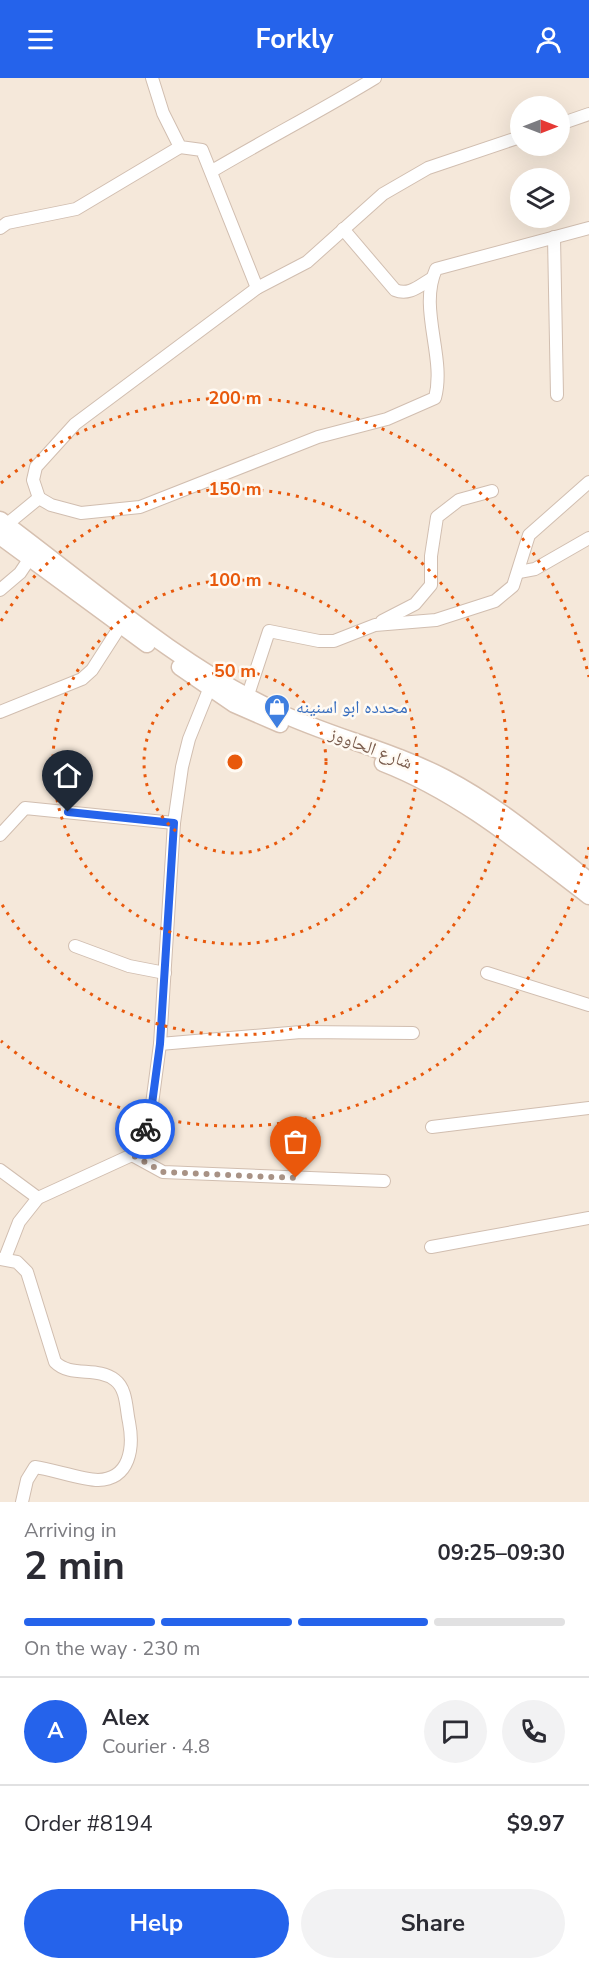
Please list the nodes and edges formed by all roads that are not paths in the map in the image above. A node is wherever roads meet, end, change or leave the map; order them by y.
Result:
1 (152, 78) edge
2 (375, 78) edge
3 (589, 114) edge
4 (570, 121) edge
5 (510, 140) edge
6 (180, 147) junction
7 (212, 171) junction
8 (0, 228) edge
9 (589, 228) edge
10 (343, 230) junction
11 (554, 237) junction
12 (431, 279) junction
13 (257, 288) junction
14 (557, 394) dead end
15 (589, 482) edge
16 (492, 491) dead end
17 (39, 498) junction
18 (2, 527) edge
19 (589, 538) edge
20 (30, 558) junction
21 (519, 572) junction
22 (0, 590) edge
23 (121, 625) junction
24 (375, 625) junction
25 (210, 687) junction
26 (245, 702) junction
27 (0, 712) edge
28 (174, 823) junction
29 (0, 835) edge
30 (589, 881) edge
31 (589, 896) edge
32 (75, 946) dead end
33 (165, 973) junction
34 (487, 973) dead end
35 (589, 1005) edge
36 (413, 1033) dead end
37 (160, 1044) junction
38 (589, 1108) edge
39 (432, 1128) dead end
40 (132, 1155) junction
41 (0, 1170) edge
42 (384, 1181) dead end
43 (38, 1198) junction
44 (589, 1218) edge
45 (431, 1247) dead end
46 (2, 1259) edge
47 (22, 1502) edge

1 - 6 street
2 - 7 street
3 - 4 street
5 - 10 street
6 - 7 street
6 - 8 street
7 - 13 street
9 - 11 street
10 - 12 street
10 - 13 street
11 - 12 street
11 - 14 street
12 - 17 street
13 - 17 street
15 - 21 street
16 - 24 street
17 - 18 street
18 - 20 main road
18 - 26 main road, شارع الحاووز
19 - 21 street
20 - 22 street
20 - 23 main road
21 - 24 street
23 - 25 main road
23 - 27 street
24 - 26 street
25 - 26 main road
25 - 28 street
26 - 30 main road, شارع الحاووز
26 - 31 main road
28 - 29 street
28 - 33 street
32 - 33 street
33 - 37 street
34 - 35 street
36 - 37 street
37 - 40 street
38 - 39 street
40 - 42 street
40 - 43 street
41 - 43 street
43 - 46 street
44 - 45 street
46 - 47 street

